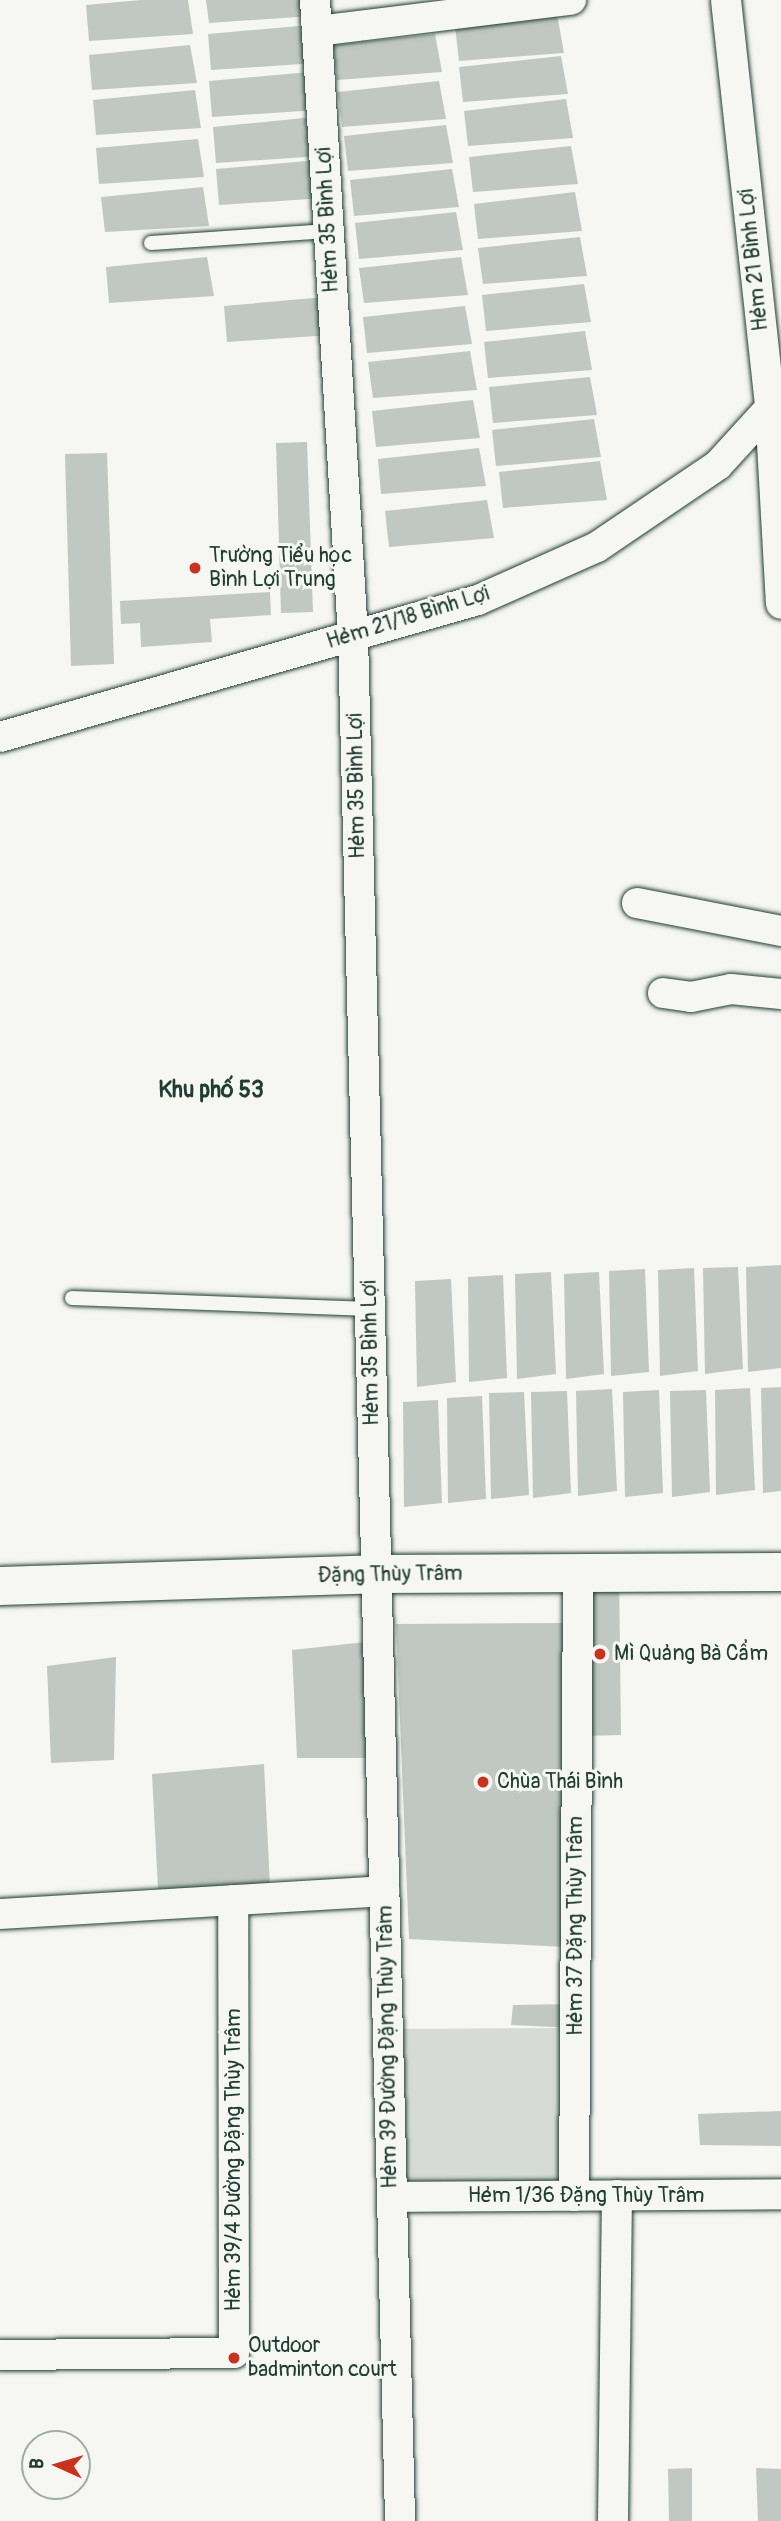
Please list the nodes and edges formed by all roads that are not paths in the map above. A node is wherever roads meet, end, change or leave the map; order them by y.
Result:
1 (315, 0) edge
2 (571, 0) edge
3 (726, 0) edge
4 (317, 31) junction
5 (329, 231) junction
6 (151, 243) dead end
7 (775, 406) edge
8 (781, 604) edge
9 (353, 635) junction
10 (0, 737) edge
11 (637, 903) dead end
12 (781, 931) edge
13 (663, 993) dead end
14 (781, 994) edge
15 (72, 1298) dead end
16 (370, 1309) junction
17 (781, 1572) edge
18 (578, 1573) junction
19 (376, 1574) junction
20 (0, 1586) edge
21 (384, 1891) junction
22 (233, 1900) junction
23 (0, 1914) edge
24 (781, 2194) edge
25 (617, 2195) junction
26 (574, 2196) junction
27 (392, 2197) junction
28 (0, 2355) edge
29 (401, 2521) edge
30 (612, 2521) edge

1 - 4 street, Hẻm 35 Bình Lợi
2 - 4 street
3 - 7 street, Hẻm 21 Bình Lợi
4 - 5 street, Hẻm 35 Bình Lợi
5 - 6 lane
5 - 9 street, Hẻm 35 Bình Lợi
7 - 8 street, Hẻm 21 Bình Lợi
7 - 9 street, Hẻm 21/18 Bình Lợi
9 - 10 street, Hẻm 21/18 Bình Lợi
9 - 16 street, Hẻm 35 Bình Lợi
11 - 12 street
13 - 14 street
15 - 16 lane
16 - 19 street, Hẻm 35 Bình Lợi
17 - 18 main road, Đặng Thùy Trâm
18 - 19 main road, Đặng Thùy Trâm
18 - 26 street, Hẻm 37 Đặng Thùy Trâm
19 - 20 main road, Đặng Thùy Trâm
19 - 21 street, Hẻm 39 Đường Đặng Thùy Trâm
21 - 22 street
21 - 27 street, Hẻm 39 Đường Đặng Thùy Trâm
22 - 23 street
22 - 28 street, Hẻm 39/4 Đường Đặng Thùy Trâm
24 - 25 street, Hẻm 1/36 Đặng Thùy Trâm
25 - 26 street, Hẻm 1/36 Đặng Thùy Trâm
25 - 30 street
26 - 27 street, Hẻm 1/36 Đặng Thùy Trâm
27 - 29 street, Hẻm 39 Đường Đặng Thùy Trâm

